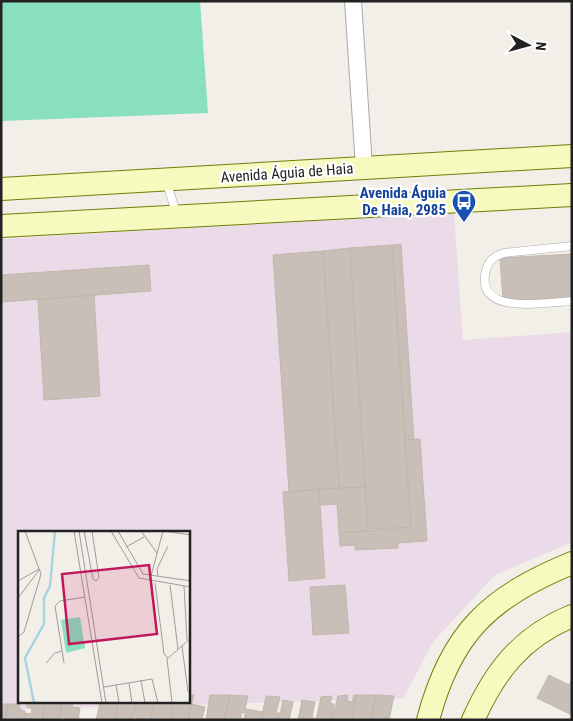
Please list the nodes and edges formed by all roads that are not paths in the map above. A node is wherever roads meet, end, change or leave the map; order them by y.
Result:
1 (353, 1) edge
2 (572, 156) edge
3 (364, 167) junction
4 (166, 181) junction
5 (1, 189) edge
6 (572, 195) edge
7 (178, 217) junction
8 (1, 226) edge
9 (572, 246) edge
10 (572, 300) edge
11 (572, 563) edge
12 (572, 616) edge
13 (428, 720) edge
14 (473, 720) edge

1 - 3 street
2 - 3 main road, Avenida Águia de Haia
3 - 4 main road, Avenida Águia de Haia
4 - 5 main road, Avenida Águia de Haia
4 - 7 lane
6 - 7 main road
7 - 8 main road
9 - 10 lane
11 - 13 main road
12 - 14 main road

